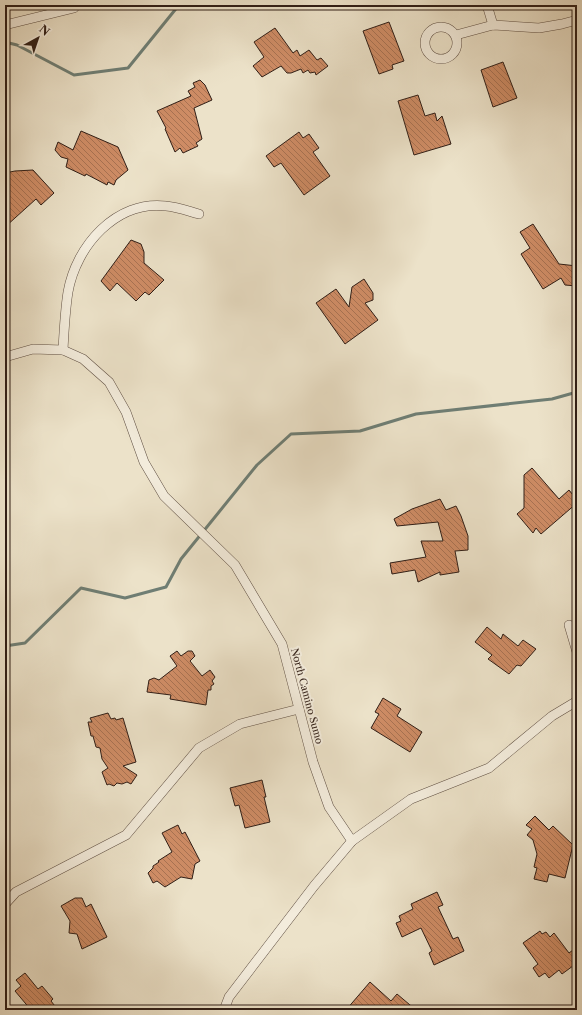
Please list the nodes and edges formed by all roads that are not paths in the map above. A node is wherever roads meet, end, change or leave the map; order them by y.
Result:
1 (76, 5) edge
2 (487, 5) edge
3 (577, 20) edge
4 (5, 25) edge
5 (493, 25) junction
6 (456, 35) dead end
7 (199, 214) dead end
8 (63, 350) junction
9 (5, 357) edge
10 (569, 626) dead end
11 (577, 652) edge
12 (577, 701) edge
13 (299, 709) junction
14 (352, 841) junction
15 (5, 904) edge
16 (224, 1010) edge

1 - 4 street
2 - 5 street
3 - 5 street
5 - 6 street
7 - 8 street
8 - 9 street, North Camino Sumo
8 - 13 street, North Camino Sumo
10 - 11 street
12 - 14 street
13 - 14 street, North Camino Sumo
13 - 15 street
14 - 16 street

